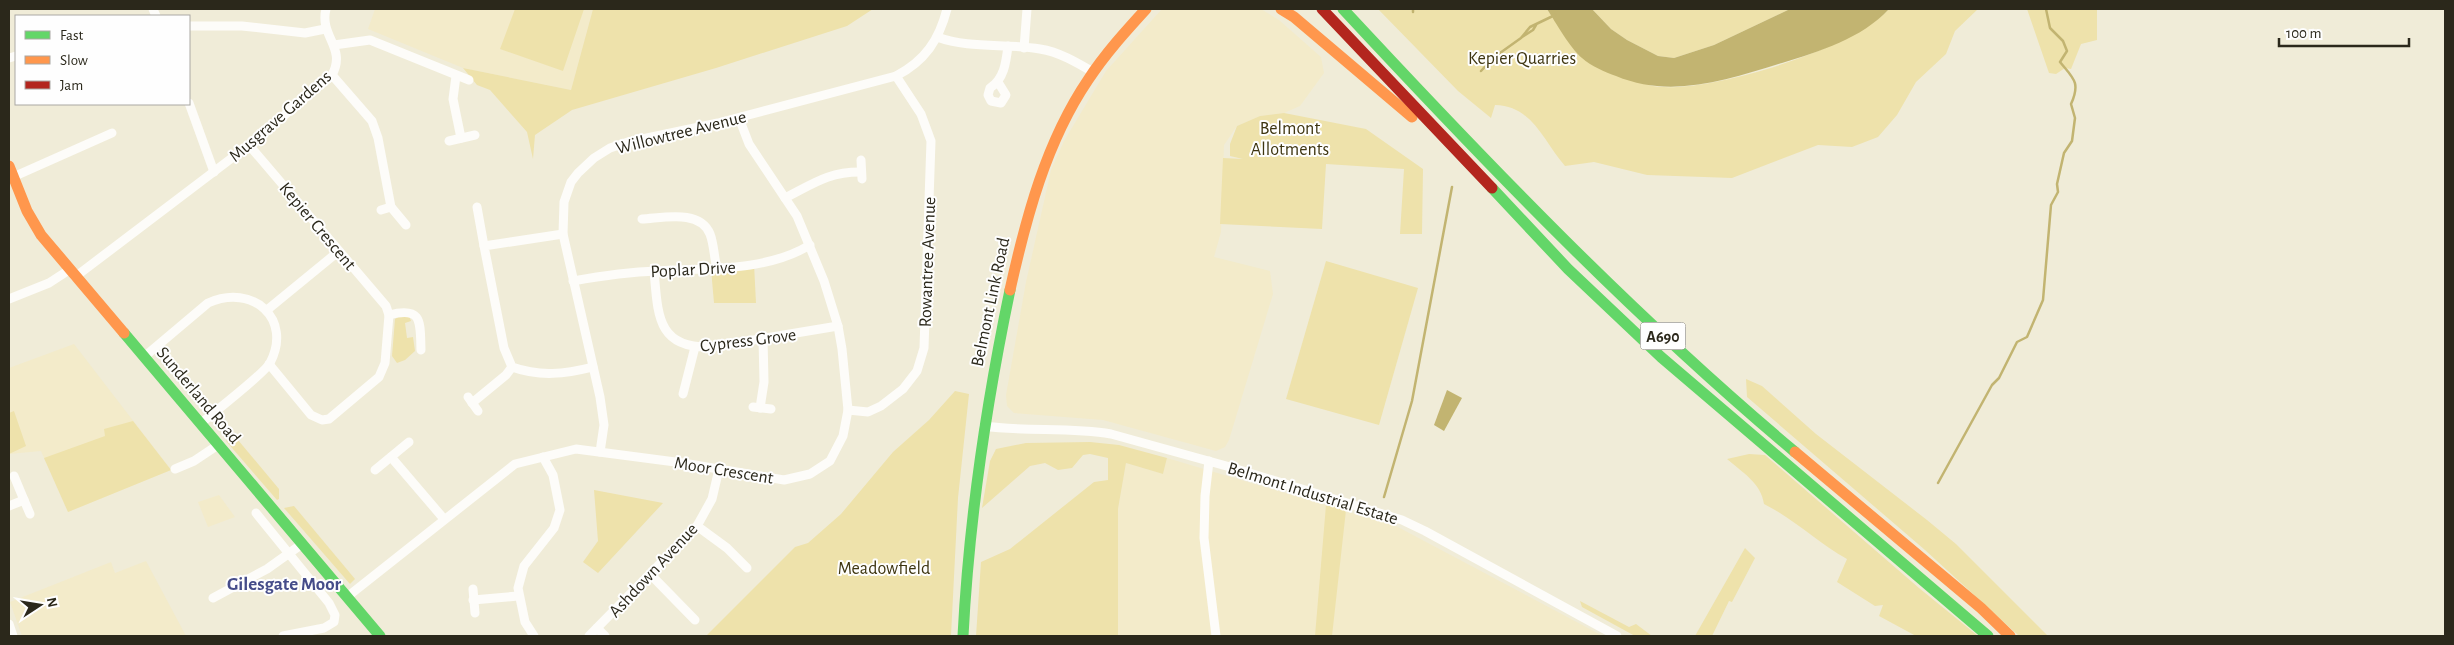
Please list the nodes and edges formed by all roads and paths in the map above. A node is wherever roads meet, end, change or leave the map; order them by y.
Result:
1 (946, 9) edge
2 (1027, 9) edge
3 (1146, 9) edge
4 (1281, 9) edge
5 (1322, 9) edge
6 (1343, 9) edge
7 (325, 11) edge
8 (190, 26) edge
9 (326, 29) junction
10 (937, 37) junction
11 (334, 45) junction
12 (1008, 46) junction
13 (1024, 48) junction
14 (1092, 72) junction
15 (332, 75) junction
16 (456, 76) junction
17 (896, 76) junction
18 (470, 80) dead end
19 (998, 82) dead end
20 (190, 105) edge
21 (739, 118) junction
22 (112, 133) dead end
23 (475, 135) dead end
24 (461, 138) junction
25 (449, 141) dead end
26 (249, 146) junction
27 (861, 160) dead end
28 (11, 171) edge
29 (214, 172) junction
30 (785, 198) junction
31 (1500, 198) junction
32 (391, 206) junction
33 (477, 207) dead end
34 (381, 210) dead end
35 (642, 219) dead end
36 (406, 225) dead end
37 (563, 234) junction
38 (810, 245) junction
39 (484, 246) junction
40 (339, 251) junction
41 (716, 268) junction
42 (654, 271) junction
43 (72, 273) junction
44 (573, 281) junction
45 (9, 299) edge
46 (267, 310) junction
47 (388, 311) junction
48 (838, 326) junction
49 (763, 338) junction
50 (695, 347) junction
51 (421, 350) dead end
52 (144, 357) junction
53 (269, 364) junction
54 (512, 366) junction
55 (593, 367) junction
56 (683, 394) dead end
57 (772, 409) dead end
58 (848, 410) junction
59 (478, 411) dead end
60 (200, 424) junction
61 (984, 426) junction
62 (409, 442) dead end
63 (218, 445) junction
64 (600, 452) junction
65 (391, 457) junction
66 (543, 457) junction
67 (1209, 461) junction
68 (175, 469) dead end
69 (719, 469) junction
70 (374, 470) dead end
71 (14, 476) dead end
72 (24, 500) junction
73 (9, 506) edge
74 (256, 513) dead end
75 (30, 514) dead end
76 (444, 519) junction
77 (697, 526) junction
78 (302, 544) junction
79 (290, 554) junction
80 (747, 568) dead end
81 (650, 575) junction
82 (473, 589) dead end
83 (518, 596) junction
84 (347, 597) junction
85 (213, 598) dead end
86 (473, 600) junction
87 (474, 613) dead end
88 (695, 620) dead end
89 (9, 624) edge
90 (597, 628) junction
91 (13, 636) edge
92 (283, 636) edge
93 (380, 636) edge
94 (534, 636) edge
95 (589, 636) edge
96 (605, 636) edge
97 (962, 636) edge
98 (1216, 636) edge
99 (1617, 636) edge
100 (1988, 636) edge
101 (2010, 636) edge

1 - 10 street, Willowtree Avenue
2 - 13 street
3 - 14 main road, Belmont Link Road
4 - 31 main road
5 - 31 main road, A690
6 - 101 main road, A690
7 - 9 street, Musgrave Gardens
8 - 9 street
9 - 11 street, Musgrave Gardens
10 - 12 street
10 - 17 street, Willowtree Avenue
11 - 15 street, Musgrave Gardens
11 - 16 street
12 - 13 street
12 - 19 street
13 - 14 street
14 - 61 main road, Belmont Link Road
15 - 26 street, Musgrave Gardens
15 - 32 street
16 - 18 street
16 - 24 street
17 - 21 street, Willowtree Avenue
17 - 58 street, Rowantree Avenue
20 - 29 street, Musgrave Gardens
21 - 30 street, Moor Crescent
21 - 37 street, Willowtree Avenue
22 - 28 street
23 - 24 street
24 - 25 street
26 - 29 street, Musgrave Gardens
26 - 40 street, Kepier Crescent
27 - 30 street
28 - 43 main road, Sunderland Road
29 - 43 street, Musgrave Gardens
30 - 38 street, Moor Crescent
31 - 100 main road, A690
32 - 34 street
32 - 36 street
33 - 39 street
35 - 41 street
37 - 39 street
37 - 44 street, Willowtree Avenue
38 - 41 street, Poplar Drive
38 - 48 street, Moor Crescent
39 - 54 street
40 - 46 street
40 - 47 street, Kepier Crescent
41 - 42 street, Poplar Drive
42 - 44 street, Poplar Drive
42 - 50 street, Cypress Grove
43 - 45 street, Musgrave Gardens
43 - 52 main road, Sunderland Road
44 - 55 street, Willowtree Avenue
46 - 52 street
46 - 53 street
47 - 51 street
47 - 53 street
48 - 49 street, Cypress Grove
48 - 58 street, Moor Crescent
49 - 50 street, Cypress Grove
49 - 57 street
50 - 56 street
52 - 60 main road, Sunderland Road
53 - 60 street
54 - 55 street
54 - 59 street
55 - 64 street, Willowtree Avenue
58 - 69 street, Moor Crescent
60 - 63 main road, Sunderland Road
61 - 67 street, Belmont Industrial Estate
61 - 97 main road, Belmont Link Road
62 - 65 street
63 - 68 street
63 - 78 main road, Sunderland Road
64 - 66 street, Moor Crescent
64 - 69 street, Moor Crescent
65 - 70 street
65 - 76 street
66 - 76 street, Moor Crescent
66 - 83 street
67 - 98 street
67 - 99 street, Belmont Industrial Estate
69 - 77 street, Ashdown Avenue
71 - 72 street
72 - 73 street
72 - 75 street
74 - 79 street
76 - 84 street, Moor Crescent
77 - 80 street
77 - 81 street, Ashdown Avenue
78 - 79 street
78 - 84 main road, Sunderland Road
79 - 85 street
79 - 92 street
81 - 88 street
81 - 90 street, Ashdown Avenue
82 - 86 street
83 - 86 street
83 - 94 street
84 - 93 main road, Sunderland Road
86 - 87 street
89 - 91 street
90 - 95 street, Ashdown Avenue
90 - 96 street

